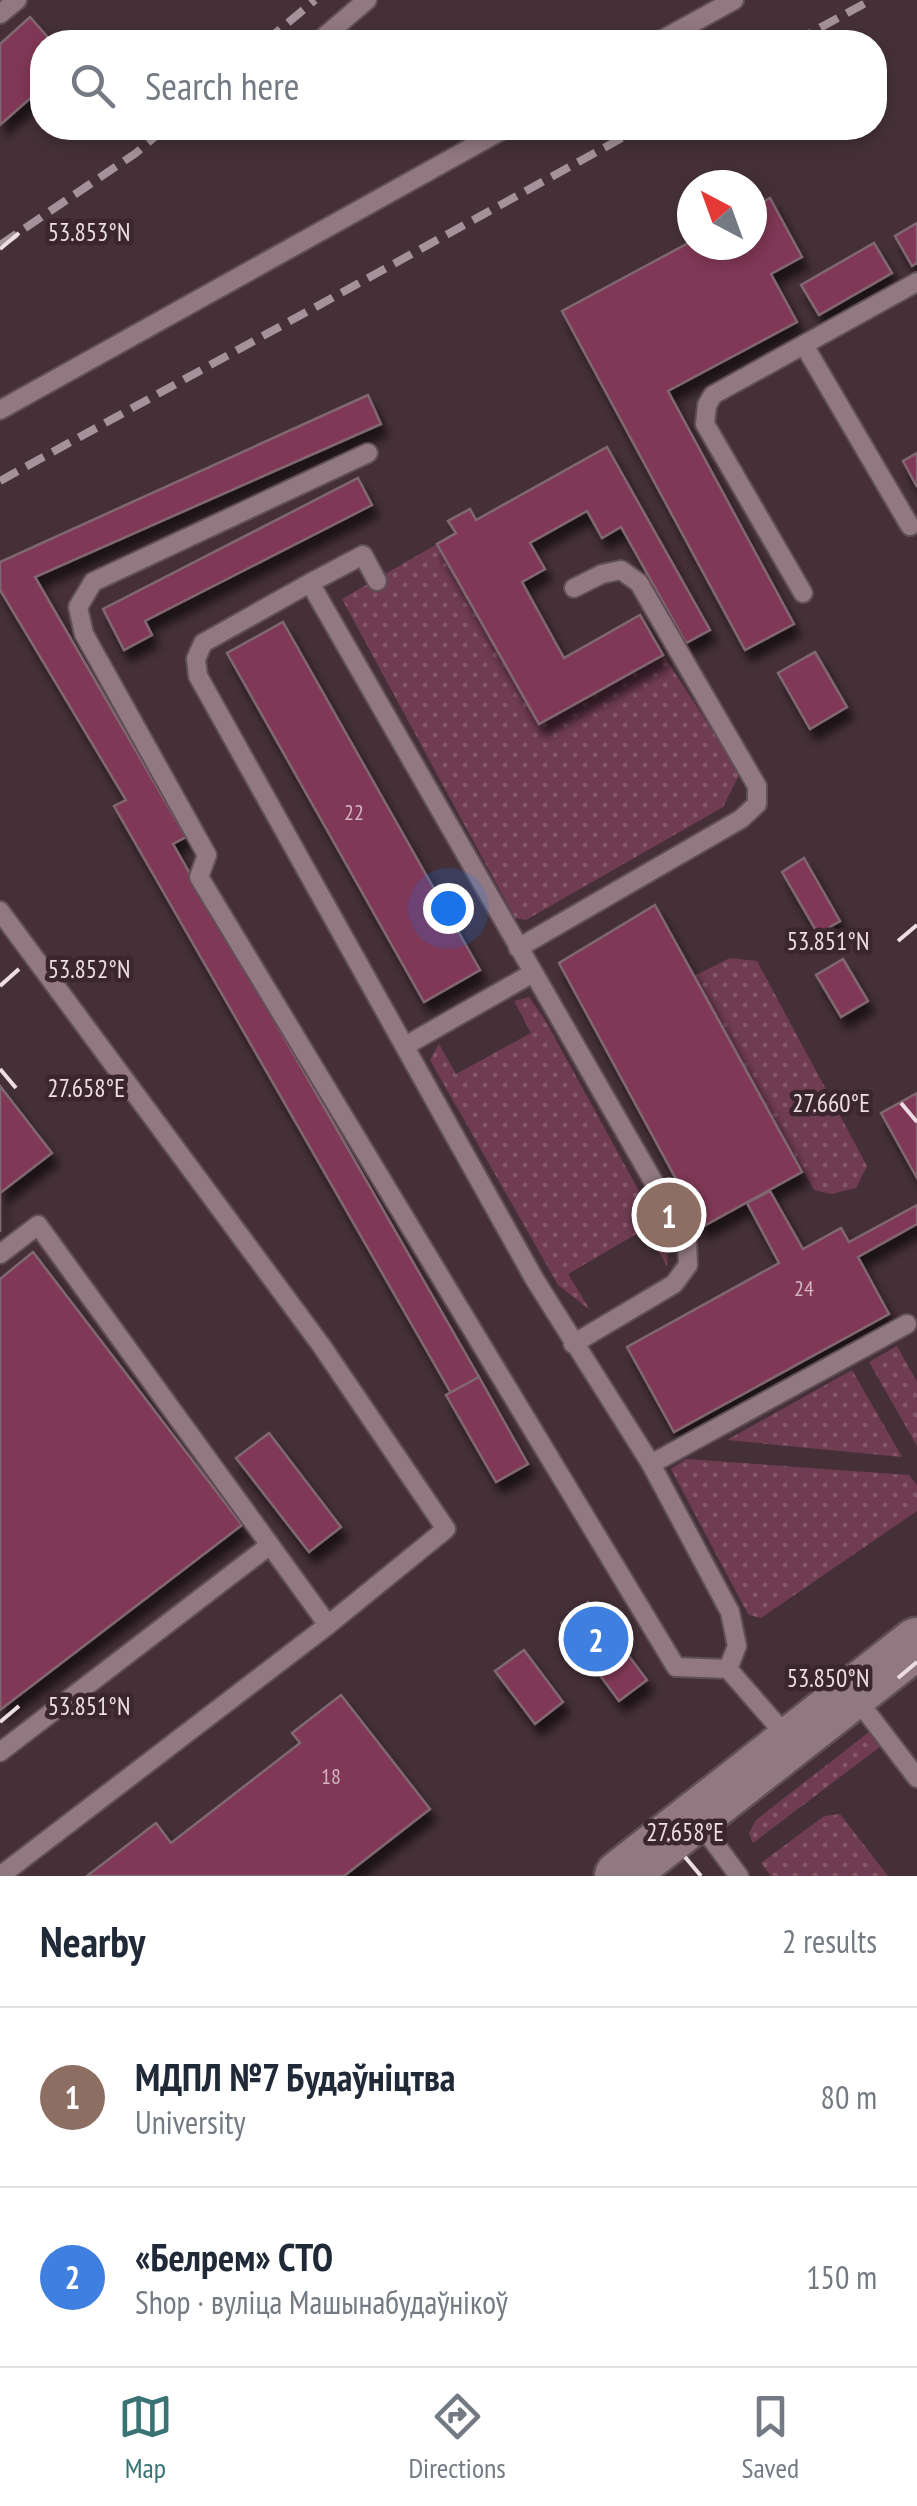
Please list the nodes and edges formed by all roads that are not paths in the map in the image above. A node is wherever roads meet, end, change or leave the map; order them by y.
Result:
1 (16, 0) edge
2 (367, 0) edge
3 (734, 0) edge
4 (0, 14) edge
5 (332, 30) edge
6 (680, 30) edge
7 (484, 140) edge
8 (917, 282) edge
9 (804, 345) junction
10 (0, 410) edge
11 (368, 453) dead end
12 (910, 526) dead end
13 (377, 580) dead end
14 (310, 582) junction
15 (574, 588) dead end
16 (804, 593) dead end
17 (0, 911) edge
18 (518, 948) junction
19 (533, 973) junction
20 (405, 1046) junction
21 (0, 1254) edge
22 (907, 1324) dead end
23 (573, 1344) junction
24 (651, 1464) junction
25 (270, 1545) junction
26 (328, 1624) junction
27 (917, 1642) edge
28 (728, 1670) junction
29 (852, 1694) junction
30 (791, 1742) junction
31 (0, 1752) edge
32 (917, 1778) edge
33 (696, 1817) junction
34 (0, 1876) edge
35 (620, 1876) edge
36 (738, 1876) edge

1 - 4 lane
2 - 5 lane
3 - 6 lane
7 - 10 lane
8 - 9 lane
9 - 12 lane
9 - 16 lane
11 - 28 lane
13 - 14 lane
14 - 18 lane
14 - 20 lane
15 - 18 lane
17 - 26 lane
18 - 19 lane
19 - 20 lane
19 - 23 lane
20 - 23 lane
21 - 25 lane
22 - 24 lane
23 - 24 lane
24 - 28 lane
25 - 26 lane
25 - 31 lane
26 - 34 lane
27 - 29 main road
28 - 30 lane
29 - 30 main road
29 - 32 lane
30 - 33 main road
33 - 35 main road
33 - 36 lane

